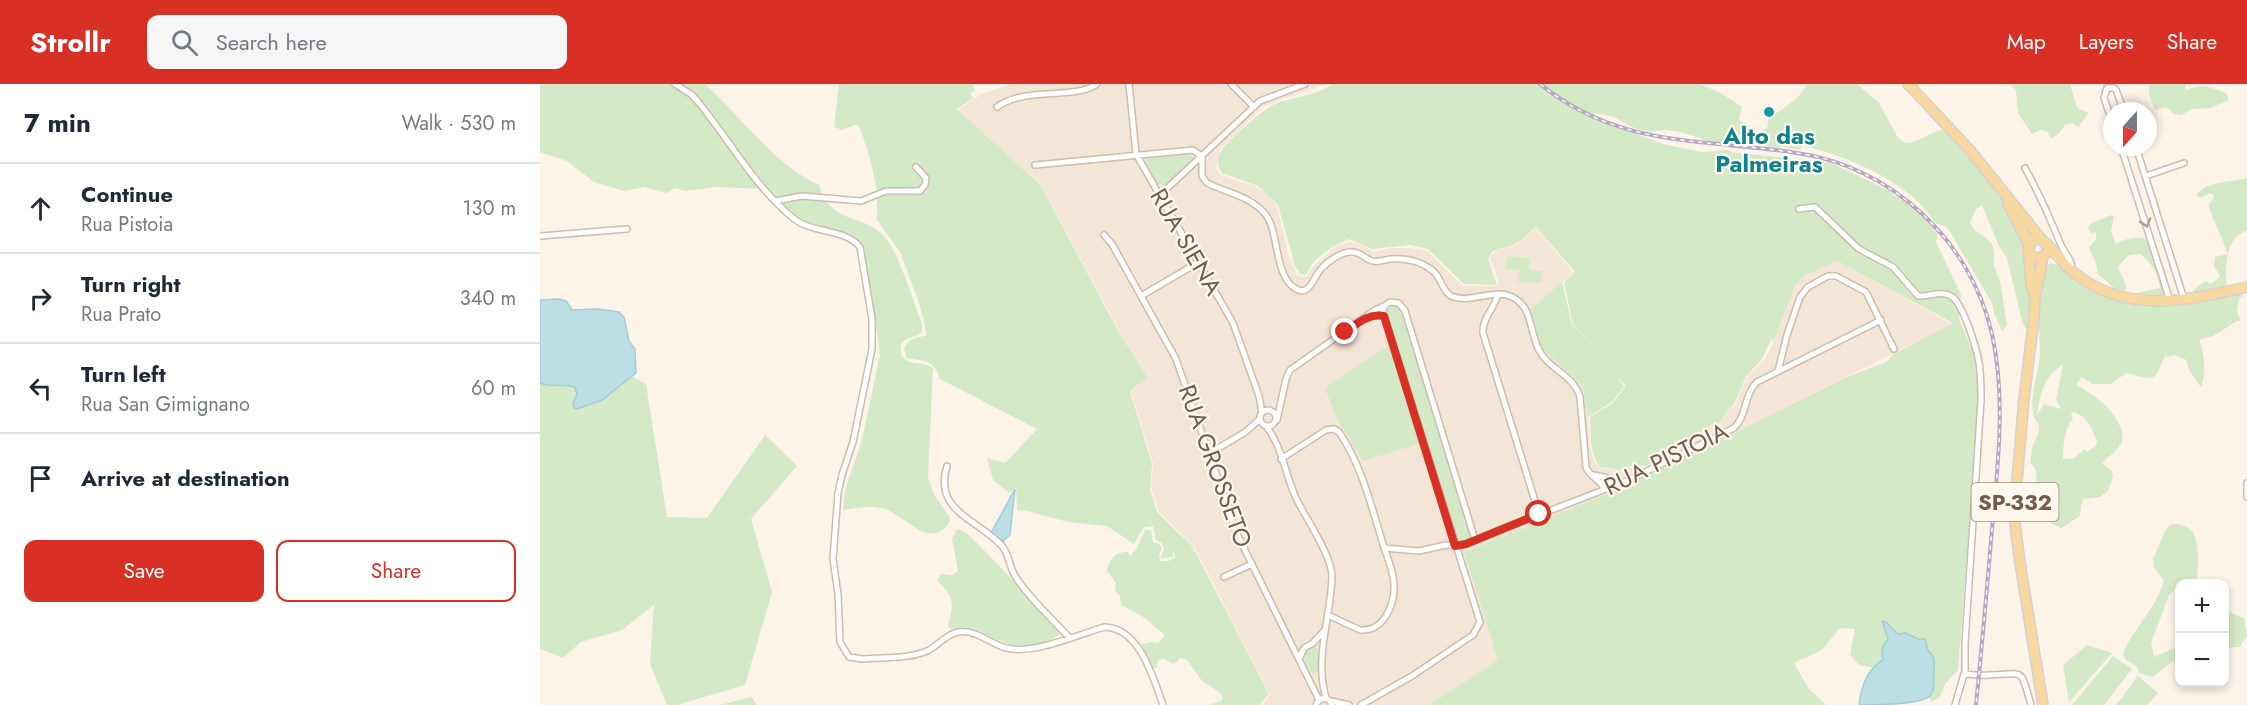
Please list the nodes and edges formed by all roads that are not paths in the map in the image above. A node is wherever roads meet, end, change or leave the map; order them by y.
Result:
1 (675, 84) edge
2 (1097, 84) edge
3 (1129, 84) edge
4 (1231, 84) edge
5 (1305, 84) edge
6 (1908, 84) edge
7 (2105, 102) edge
8 (2121, 102) edge
9 (997, 107) dead end
10 (1254, 107) junction
11 (1136, 154) junction
12 (1202, 156) junction
13 (2124, 156) edge
14 (2139, 156) edge
15 (2184, 163) dead end
16 (1035, 165) dead end
17 (916, 167) dead end
18 (2025, 168) dead end
19 (2146, 176) junction
20 (2002, 190) junction
21 (2150, 191) junction
22 (2137, 195) junction
23 (1160, 196) junction
24 (775, 201) junction
25 (1799, 209) dead end
26 (627, 229) dead end
27 (1104, 235) dead end
28 (540, 236) edge
29 (2044, 242) junction
30 (2029, 248) junction
31 (2044, 256) junction
32 (1199, 262) junction
33 (2069, 268) junction
34 (2247, 286) edge
35 (1498, 294) junction
36 (1141, 296) junction
37 (2035, 298) junction
38 (2184, 298) junction
39 (2170, 301) junction
40 (1387, 304) junction
41 (1384, 316) junction
42 (1366, 317) junction
43 (1881, 320) junction
44 (1894, 349) dead end
45 (1778, 371) junction
46 (1260, 396) junction
47 (1281, 400) junction
48 (1270, 410) junction
49 (1263, 421) junction
50 (1276, 422) junction
51 (1274, 436) junction
52 (1208, 454) junction
53 (1281, 459) junction
54 (947, 466) dead end
55 (1592, 475) junction
56 (2247, 483) edge
57 (1616, 485) junction
58 (1605, 489) junction
59 (2247, 497) edge
60 (1539, 514) junction
61 (1475, 540) junction
62 (1455, 546) junction
63 (1384, 548) junction
64 (1252, 564) junction
65 (1224, 578) dead end
66 (1328, 615) junction
67 (1325, 630) junction
68 (1069, 637) junction
69 (1292, 642) junction
70 (1313, 643) junction
71 (1304, 648) junction
72 (1322, 651) junction
73 (1299, 659) junction
74 (1965, 674) junction
75 (1321, 676) junction
76 (1309, 678) junction
77 (1330, 702) edge
78 (1318, 703) edge
79 (1162, 705) edge
80 (1349, 705) edge
81 (1361, 705) edge
82 (1955, 705) edge
83 (2031, 705) edge
84 (2043, 705) edge

1 - 24 street
2 - 9 street
3 - 11 street, RUA SIENA
4 - 10 street
5 - 10 street
6 - 20 main road, SP-332
7 - 8 street
10 - 12 street
11 - 12 street
11 - 16 street
11 - 23 street, RUA SIENA
12 - 23 street
12 - 35 street
13 - 22 street
14 - 19 street
15 - 19 street
17 - 24 street
18 - 33 street
19 - 21 street
20 - 29 main road, SP-332
20 - 30 main road, SP-332
21 - 22 street
21 - 38 street
22 -> 39 street
23 - 32 street, RUA SIENA
24 - 68 street
25 - 74 street
26 - 28 street
27 - 36 street, RUA GROSSETO
29 - 30 main road
29 - 31 main road, SP-332
29 - 33 main road
30 - 31 main road
30 - 37 main road, SP-332
31 - 33 main road
31 - 37 main road, SP-332
32 - 36 street
32 - 46 street, RUA SIENA
33 - 39 main road
34 - 38 main road
35 - 55 street
35 - 60 street
36 - 52 street, RUA GROSSETO
37 - 84 main road, SP-332
38 - 39 main road
40 - 41 street
40 - 42 street
40 - 61 street
41 - 42 street
41 - 62 street
42 - 47 street
43 - 44 street
43 - 45 street, RUA PISTOIA
43 - 45 street
45 - 57 street, RUA PISTOIA
46 - 48 street, RUA SIENA
46 - 49 street, RUA SIENA
47 - 48 street
47 - 50 street
48 - 49 street
48 - 50 street, RUA SIENA
49 - 50 street
49 - 51 street
49 - 52 street
50 - 51 street
51 - 53 street
52 - 64 street, RUA GROSSETO
53 - 63 street
53 - 66 street
54 - 68 street
55 - 57 street
55 - 58 street
56 - 59 street
57 - 58 street, RUA PISTOIA
58 - 60 street, RUA PISTOIA
60 - 61 street, RUA PISTOIA
61 - 62 street, RUA PISTOIA
62 - 63 street, RUA PISTOIA
62 - 81 street
63 - 66 street
64 - 65 street
64 - 69 street, RUA GROSSETO
66 - 67 street
67 - 70 street
67 - 72 street
68 - 79 street
69 - 71 street
69 - 73 street, RUA GROSSETO
70 - 71 street
70 - 72 street
71 - 73 street
72 - 75 street
73 - 76 street, RUA GROSSETO
74 - 82 street
74 - 83 street
75 - 76 street
75 - 77 street
76 - 78 street, RUA GROSSETO
77 - 78 street
77 - 80 street

